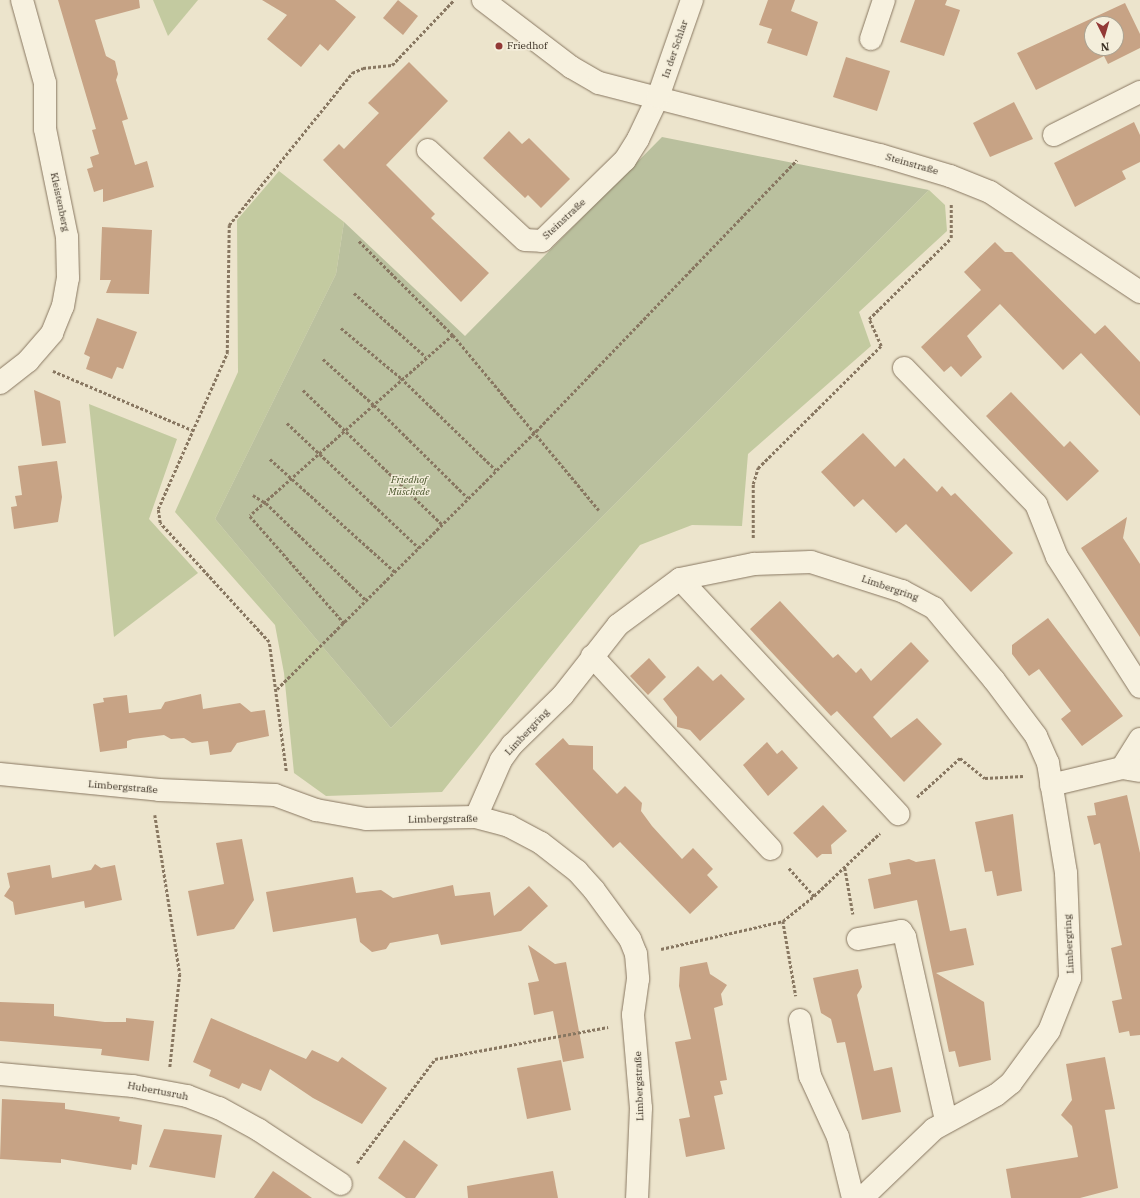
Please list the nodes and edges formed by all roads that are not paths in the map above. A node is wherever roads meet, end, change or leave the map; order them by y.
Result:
1 (22, 0) edge
2 (483, 0) edge
3 (692, 0) edge
4 (884, 0) edge
5 (871, 39) dead end
6 (1140, 92) edge
7 (658, 97) junction
8 (1054, 135) dead end
9 (428, 150) dead end
10 (1140, 292) edge
11 (904, 368) dead end
12 (0, 383) edge
13 (680, 579) junction
14 (592, 656) junction
15 (1140, 686) edge
16 (1140, 739) edge
17 (1131, 770) edge
18 (0, 774) edge
19 (1051, 780) junction
20 (898, 814) road end
21 (476, 817) junction
22 (771, 849) road end
23 (858, 939) road end
24 (800, 1020) road end
25 (0, 1074) edge
26 (946, 1121) junction
27 (341, 1184) road end
28 (637, 1198) edge
29 (853, 1198) edge
30 (862, 1198) edge

1 - 12 street, Kleistenberg
2 - 7 street, Steinstraße
3 - 7 street, In der Schlar
4 - 5 street
6 - 8 street
7 - 9 street, Steinstraße
7 - 10 street, Steinstraße
11 - 15 street
13 - 14 street, Limbergring
13 - 19 street, Limbergring
13 - 20 street
14 - 21 street, Limbergring
14 - 22 street
16 - 17 street
17 - 19 street
18 - 21 street, Limbergstraße
19 - 26 street, Limbergring
21 - 28 street, Limbergstraße
23 - 26 street
24 - 29 street
25 - 27 street, Hubertusruh
26 - 30 street, Limbergring

